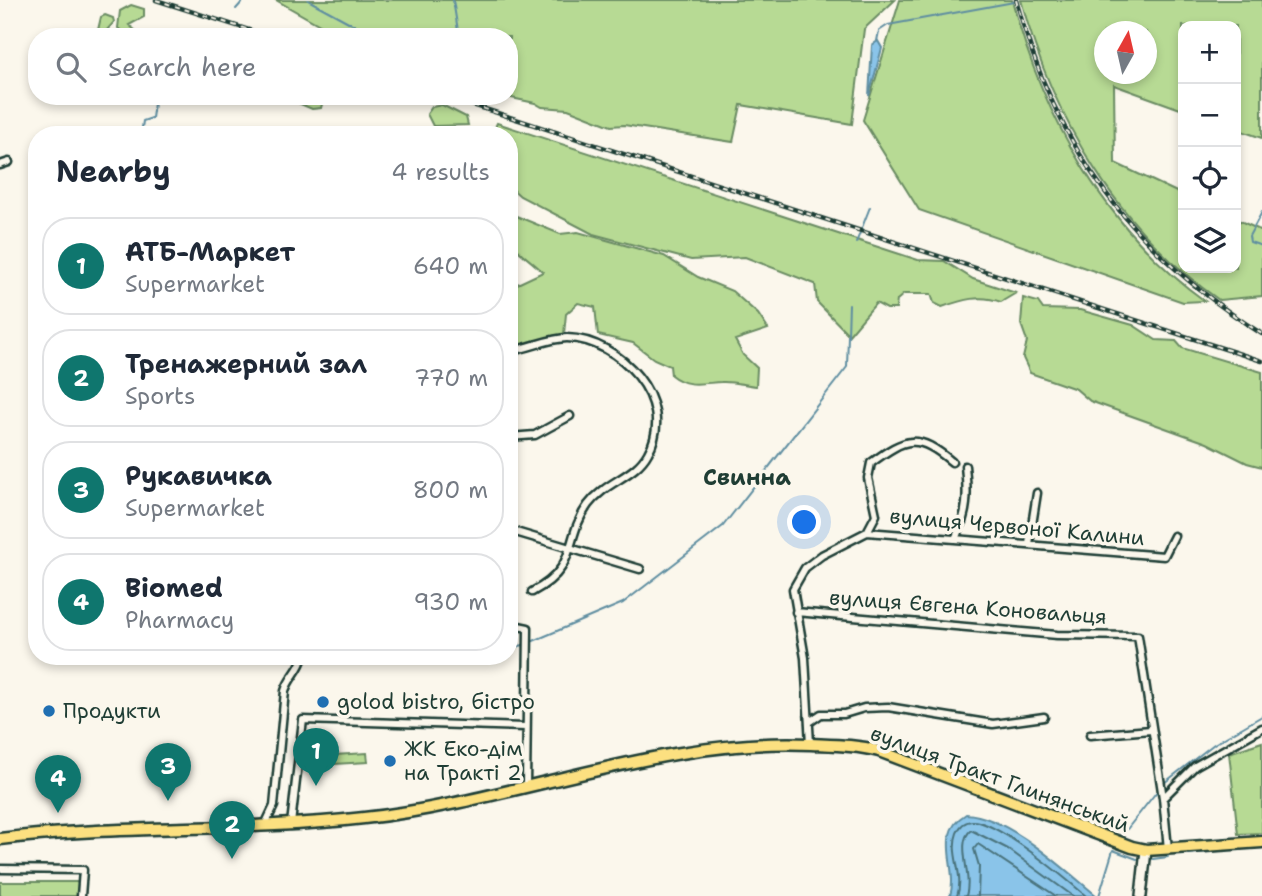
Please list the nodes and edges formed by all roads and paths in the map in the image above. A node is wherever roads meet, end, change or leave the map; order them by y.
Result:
1 (9, 162) dead end
2 (0, 165) edge
3 (518, 349) edge
4 (570, 416) dead end
5 (518, 436) edge
6 (952, 462) dead end
7 (965, 466) dead end
8 (1037, 493) dead end
9 (867, 532) junction
10 (518, 533) edge
11 (1174, 536) dead end
12 (955, 539) junction
13 (1029, 544) junction
14 (572, 548) junction
15 (640, 569) dead end
16 (532, 592) dead end
17 (796, 612) junction
18 (518, 626) edge
19 (302, 665) edge
20 (1044, 717) dead end
21 (811, 721) junction
22 (526, 727) junction
23 (1262, 728) edge
24 (1151, 730) junction
25 (1090, 735) dead end
26 (810, 744) junction
27 (526, 787) junction
28 (1163, 794) junction
29 (291, 824) junction
30 (268, 825) junction
31 (0, 839) edge
32 (1262, 842) edge
33 (1168, 849) junction
34 (1146, 850) junction
35 (0, 869) edge
36 (81, 896) edge
37 (1141, 896) edge

1 - 2 street
3 - 14 street
4 - 5 street
6 - 9 street
7 - 12 street
8 - 13 street
9 - 12 street, вулиця Червоної Калини
9 - 17 street
10 - 14 street
11 - 13 street, вулиця Червоної Калини
12 - 13 street, вулиця Червоної Калини
14 - 15 street
14 - 16 street
17 - 21 street
17 - 24 street, вулиця Євгена Коновальця
18 - 22 street
19 - 30 street
20 - 21 street
21 - 26 street
22 - 27 street
22 - 29 street
23 - 28 street
24 - 25 street
24 - 28 street
26 - 27 main road, вулиця Тракт Глинянський
26 - 34 main road, вулиця Тракт Глинянський
27 - 29 main road, вулиця Тракт Глинянський
28 - 33 street
29 - 30 main road, вулиця Тракт Глинянський
30 - 31 main road, вулиця Тракт Глинянський
32 - 33 main road, вулиця Тракт Глинянський
33 - 34 main road, вулиця Тракт Глинянський
34 - 37 main road
35 - 36 street

